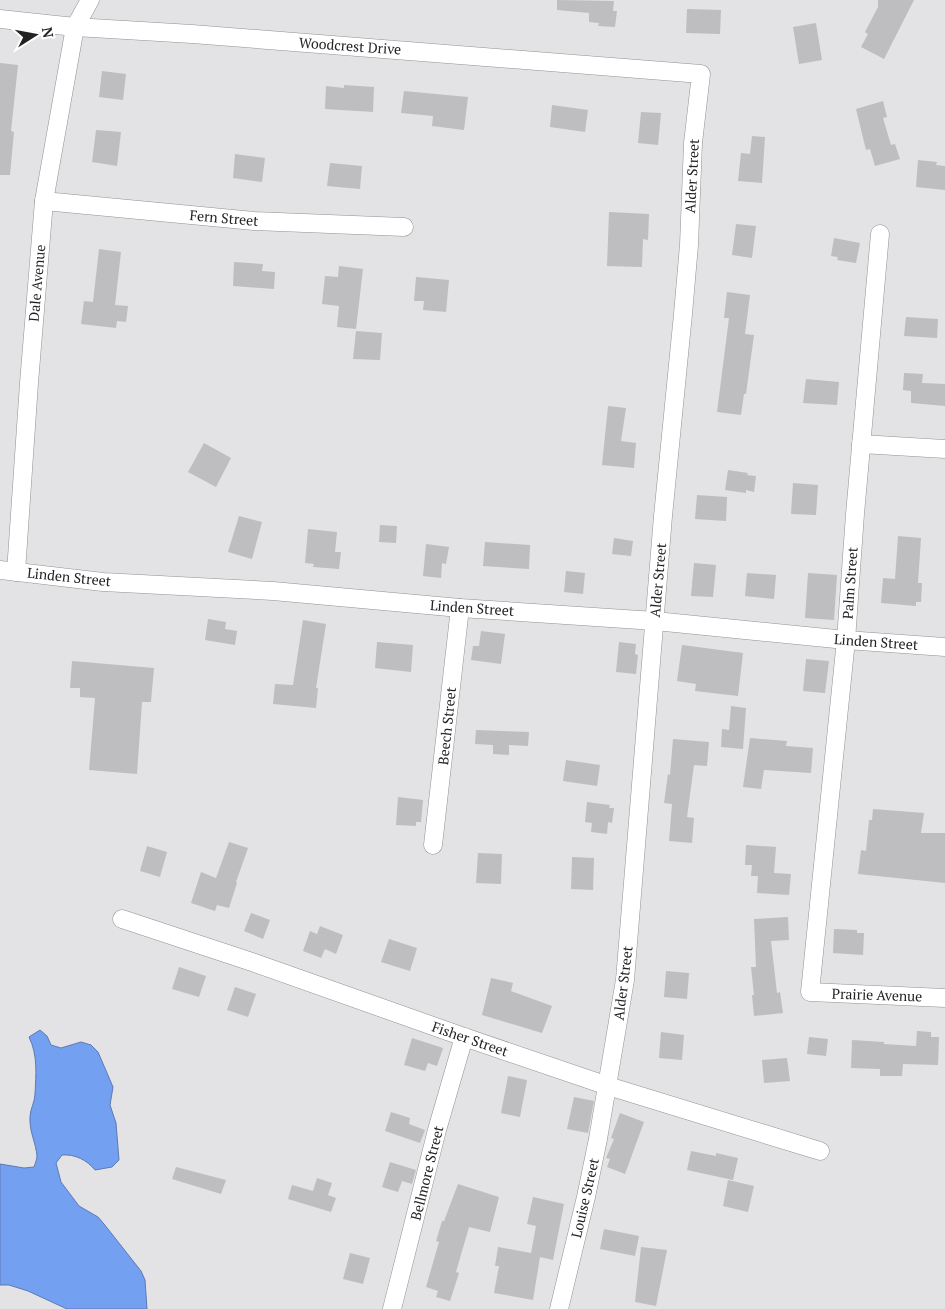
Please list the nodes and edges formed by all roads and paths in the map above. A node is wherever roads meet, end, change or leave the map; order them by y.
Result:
1 (90, 0) edge
2 (0, 19) edge
3 (75, 27) junction
4 (701, 74) joint
5 (44, 201) junction
6 (404, 227) dead end
7 (880, 234) dead end
8 (861, 444) junction
9 (945, 449) edge
10 (8, 571) edge
11 (460, 608) junction
12 (655, 621) junction
13 (846, 640) junction
14 (945, 647) edge
15 (434, 844) dead end
16 (122, 919) dead end
17 (810, 992) joint
18 (945, 998) edge
19 (464, 1037) junction
20 (608, 1086) junction
21 (820, 1151) dead end
22 (392, 1309) edge
23 (560, 1309) edge

1 - 3 street, Dale Avenue
2 - 3 street, Woodcrest Drive
3 - 4 street, Woodcrest Drive
3 - 5 street, Dale Avenue
4 - 12 street, Alder Street
5 - 6 street, Fern Street
5 - 10 street, Dale Avenue
7 - 8 street, Palm Street
8 - 9 street
8 - 13 street, Palm Street
10 - 11 street, Linden Street
11 - 12 street, Linden Street
11 - 15 street, Beech Street
12 - 13 street, Linden Street
12 - 20 street, Alder Street
13 - 14 street, Linden Street
13 - 17 street, Palm Street
16 - 19 street, Fisher Street
17 - 18 street, Prairie Avenue
19 - 20 street, Fisher Street
19 - 22 street, Bellmore Street
20 - 21 street, Fisher Street
20 - 23 street, Louise Street

